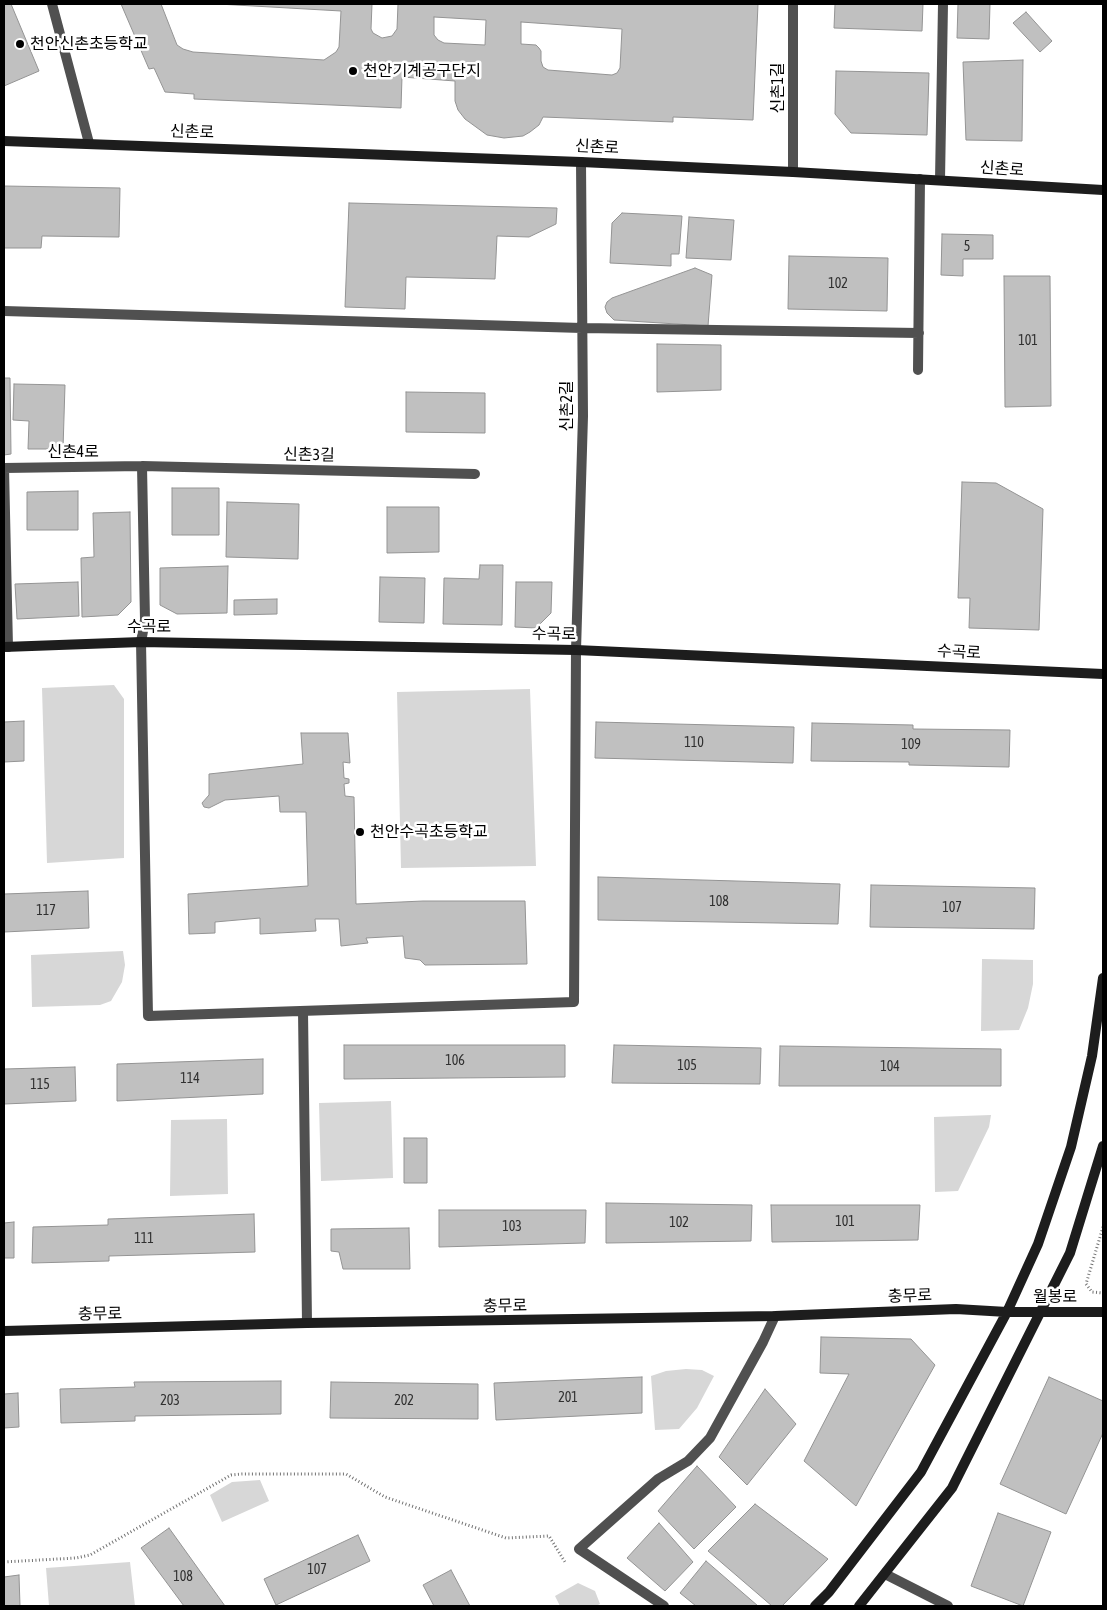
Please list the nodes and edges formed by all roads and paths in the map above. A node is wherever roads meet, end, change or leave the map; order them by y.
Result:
1 (52, 4) edge
2 (793, 4) edge
3 (943, 4) edge
4 (4, 141) edge
5 (89, 144) junction
6 (581, 162) junction
7 (792, 172) junction
8 (920, 179) junction
9 (940, 180) junction
10 (1103, 190) edge
11 (4, 311) edge
12 (582, 328) junction
13 (918, 333) junction
14 (918, 370) dead end
15 (142, 466) junction
16 (4, 468) edge
17 (475, 474) dead end
18 (141, 642) junction
19 (6, 647) edge
20 (576, 650) junction
21 (1103, 674) edge
22 (1103, 978) edge
23 (303, 1011) junction
24 (1103, 1146) edge
25 (1103, 1227) edge
26 (1103, 1293) edge
27 (1007, 1312) junction
28 (1039, 1312) junction
29 (1103, 1312) edge
30 (776, 1316) junction
31 (307, 1324) junction
32 (4, 1331) edge
33 (4, 1562) edge
34 (565, 1562) dead end
35 (885, 1574) junction
36 (664, 1606) edge
37 (815, 1606) edge
38 (859, 1606) edge
39 (948, 1606) edge

1 - 5 street
2 - 7 street, 신촌1길
3 - 9 street
4 - 5 street, 신촌로
5 - 6 street, 신촌로
6 - 7 street, 신촌로
6 - 12 street, 신촌2길
7 - 8 street, 신촌로
8 - 9 street, 신촌로
8 - 13 street
9 - 10 street, 신촌로
11 - 12 street
12 - 13 street
12 - 20 street, 신촌2길
13 - 14 street
15 - 16 street, 신촌4로
15 - 17 street, 신촌3길
15 - 18 street
16 - 19 street
18 - 19 street, 수곡로
18 - 20 street, 수곡로
18 - 23 street
20 - 21 street, 수곡로
20 - 23 street, 신촌2길
22 - 27 street
23 - 31 street
24 - 28 street
25 - 26 path
27 - 28 street, 월봉로
27 - 30 street, 충무로
27 - 37 street
28 - 29 street, 월봉로
28 - 35 street
30 - 31 street, 충무로
30 - 36 street
31 - 32 street, 충무로
33 - 34 path
35 - 38 street
35 - 39 street

